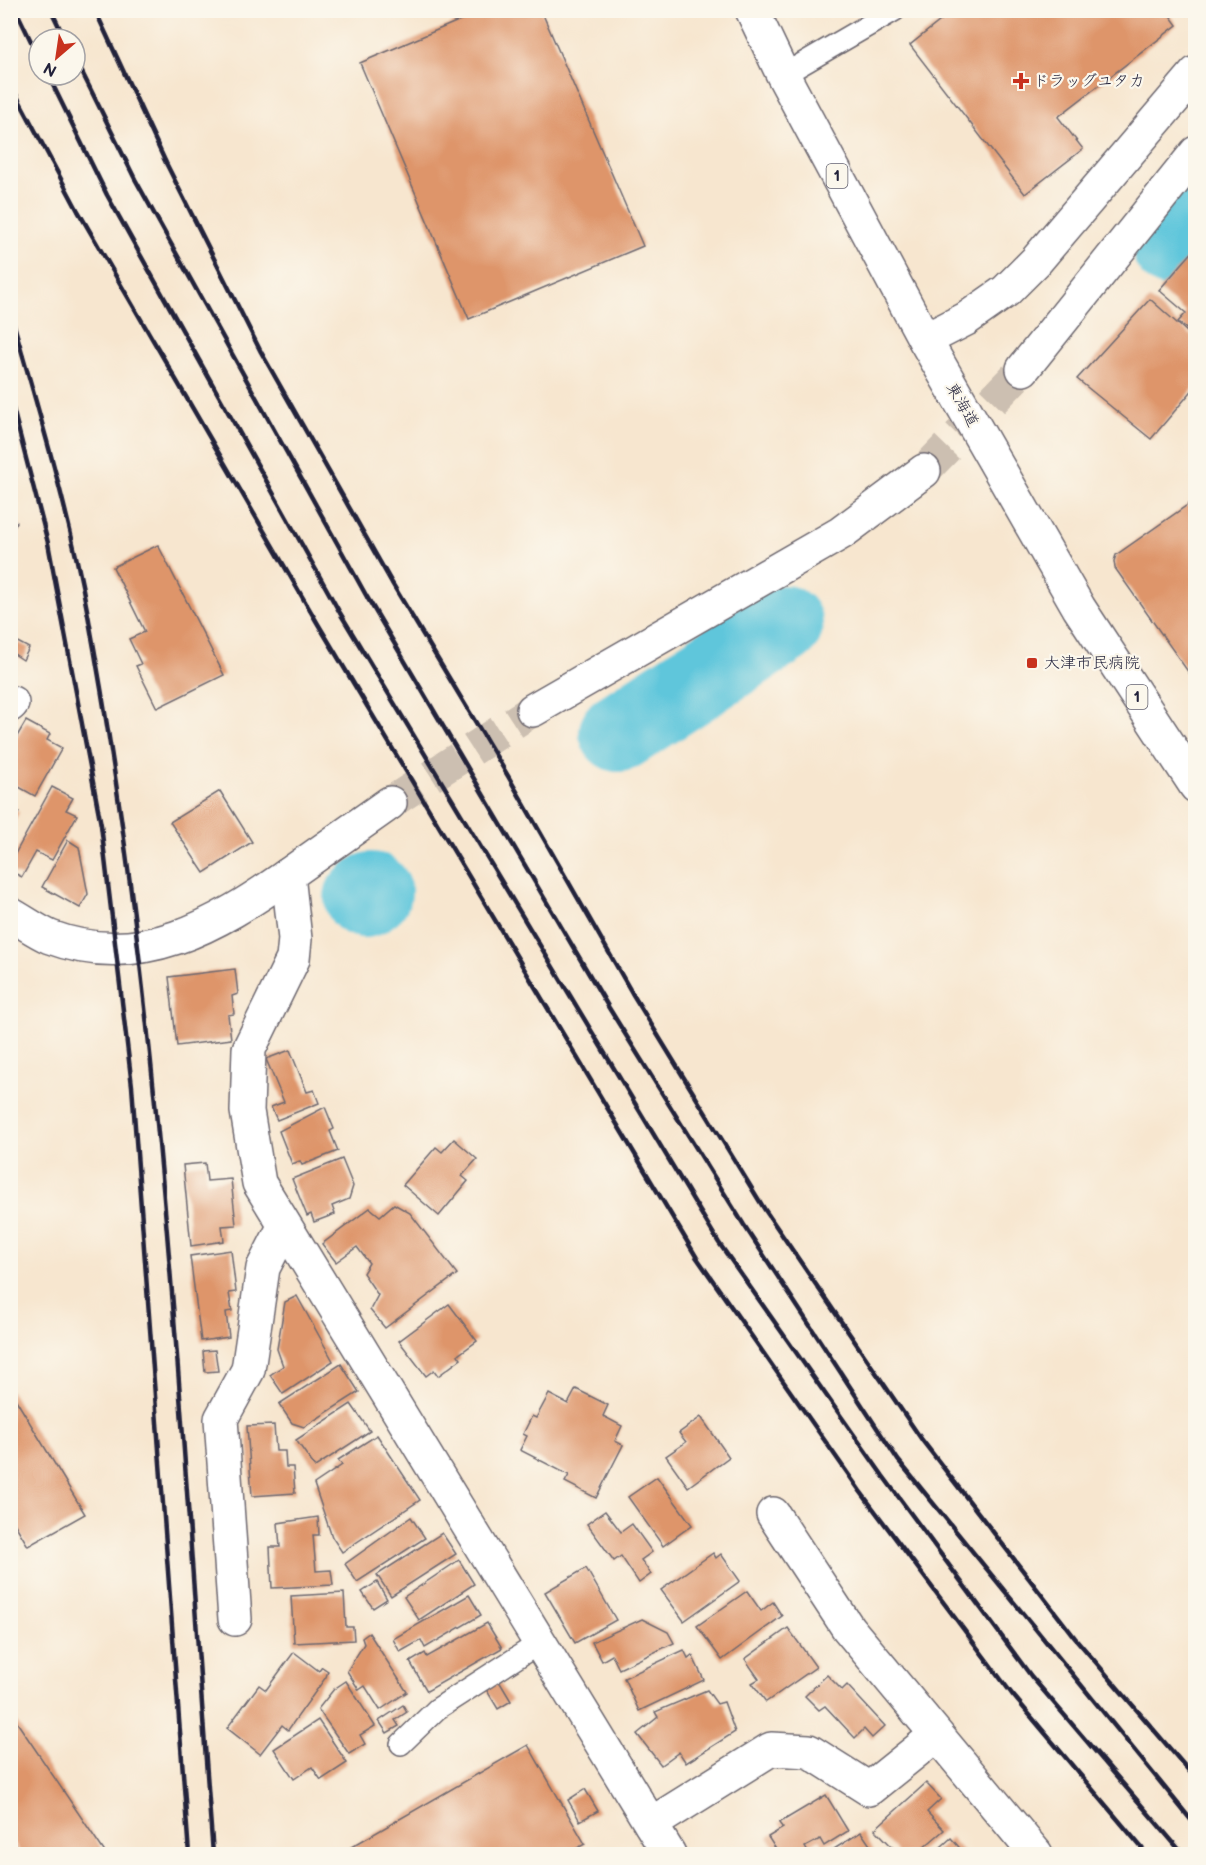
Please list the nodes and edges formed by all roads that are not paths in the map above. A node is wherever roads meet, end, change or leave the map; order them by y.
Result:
1 (752, 10) edge
2 (895, 10) edge
3 (1196, 73) edge
4 (783, 75) junction
5 (1196, 153) edge
6 (925, 340) junction
7 (1023, 369) tunnel mouth
8 (924, 471) tunnel mouth
9 (533, 710) tunnel mouth
10 (1196, 786) edge
11 (390, 803) tunnel mouth
12 (288, 875) junction
13 (10, 914) edge
14 (284, 1227) junction
15 (773, 1514) dead end
16 (235, 1619) dead end
17 (541, 1642) junction
18 (935, 1736) junction
19 (401, 1744) dead end
20 (651, 1824) junction
21 (669, 1854) edge
22 (1036, 1854) edge

1 - 4 main road, 東海道 / 1
2 - 4 lane
3 - 6 main road
4 - 6 main road, 東海道 / 1
5 - 7 main road
6 - 10 main road, 東海道 / 1
8 - 9 main road
11 - 12 main road
12 - 13 main road
12 - 14 main road
14 - 16 main road
14 - 17 main road
15 - 18 main road
17 - 19 lane
17 - 20 main road
18 - 20 main road
18 - 22 main road
20 - 21 main road

